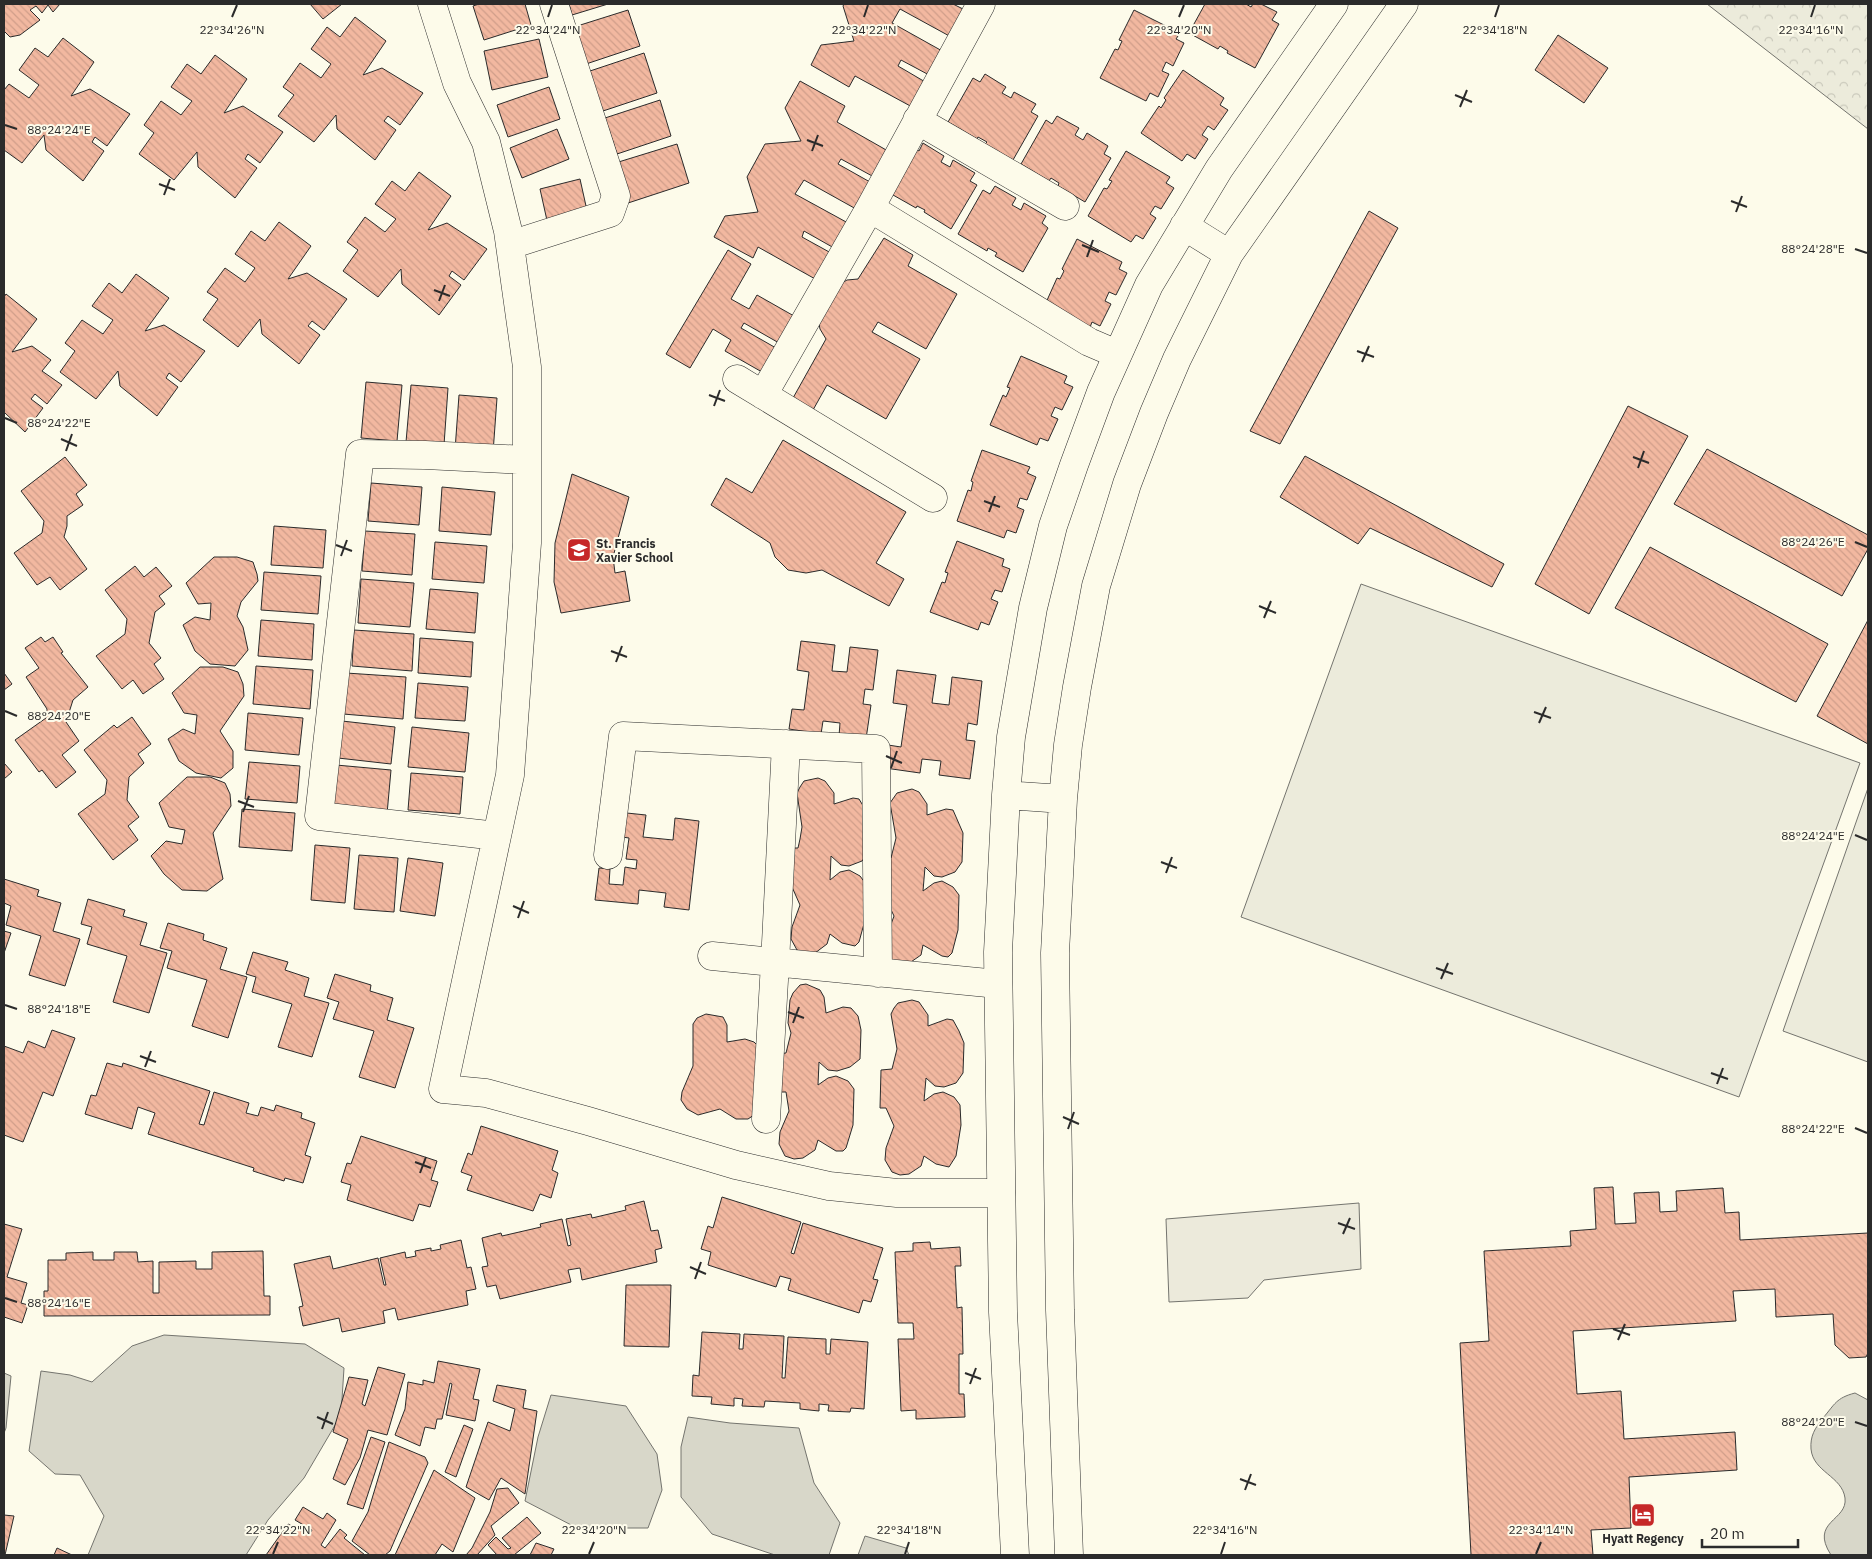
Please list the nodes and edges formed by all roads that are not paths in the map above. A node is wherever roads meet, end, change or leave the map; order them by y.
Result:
1 (432, 4) edge
2 (554, 4) edge
3 (982, 4) edge
4 (1334, 4) edge
5 (1404, 4) edge
6 (917, 120) junction
7 (1065, 206) dead end
8 (870, 208) junction
9 (1184, 226) junction
10 (510, 245) junction
11 (1229, 254) junction
12 (1117, 354) junction
13 (737, 379) dead end
14 (763, 394) junction
15 (527, 460) junction
16 (933, 498) dead end
17 (786, 744) junction
18 (1006, 795) junction
19 (1062, 799) junction
20 (496, 836) junction
21 (608, 854) dead end
22 (712, 956) dead end
23 (775, 963) junction
24 (878, 973) junction
25 (998, 984) junction
26 (766, 1119) dead end
27 (1001, 1193) junction
28 (1015, 1555) edge
29 (1069, 1555) edge

1 - 10 street
2 - 10 street
3 - 6 street
4 - 9 street
5 - 11 street
6 - 7 street
6 - 8 street
8 - 12 street
8 - 14 street
9 - 11 street
9 - 12 street
10 - 15 street
11 - 19 street
12 - 18 street
13 - 14 street
14 - 16 street
15 - 20 street
15 - 20 street
17 - 21 street
17 - 23 street
17 - 24 street
18 - 19 street
18 - 25 street
19 - 29 street
20 - 27 street
22 - 23 street
23 - 24 street
23 - 26 street
24 - 25 street
25 - 27 street
27 - 28 street

